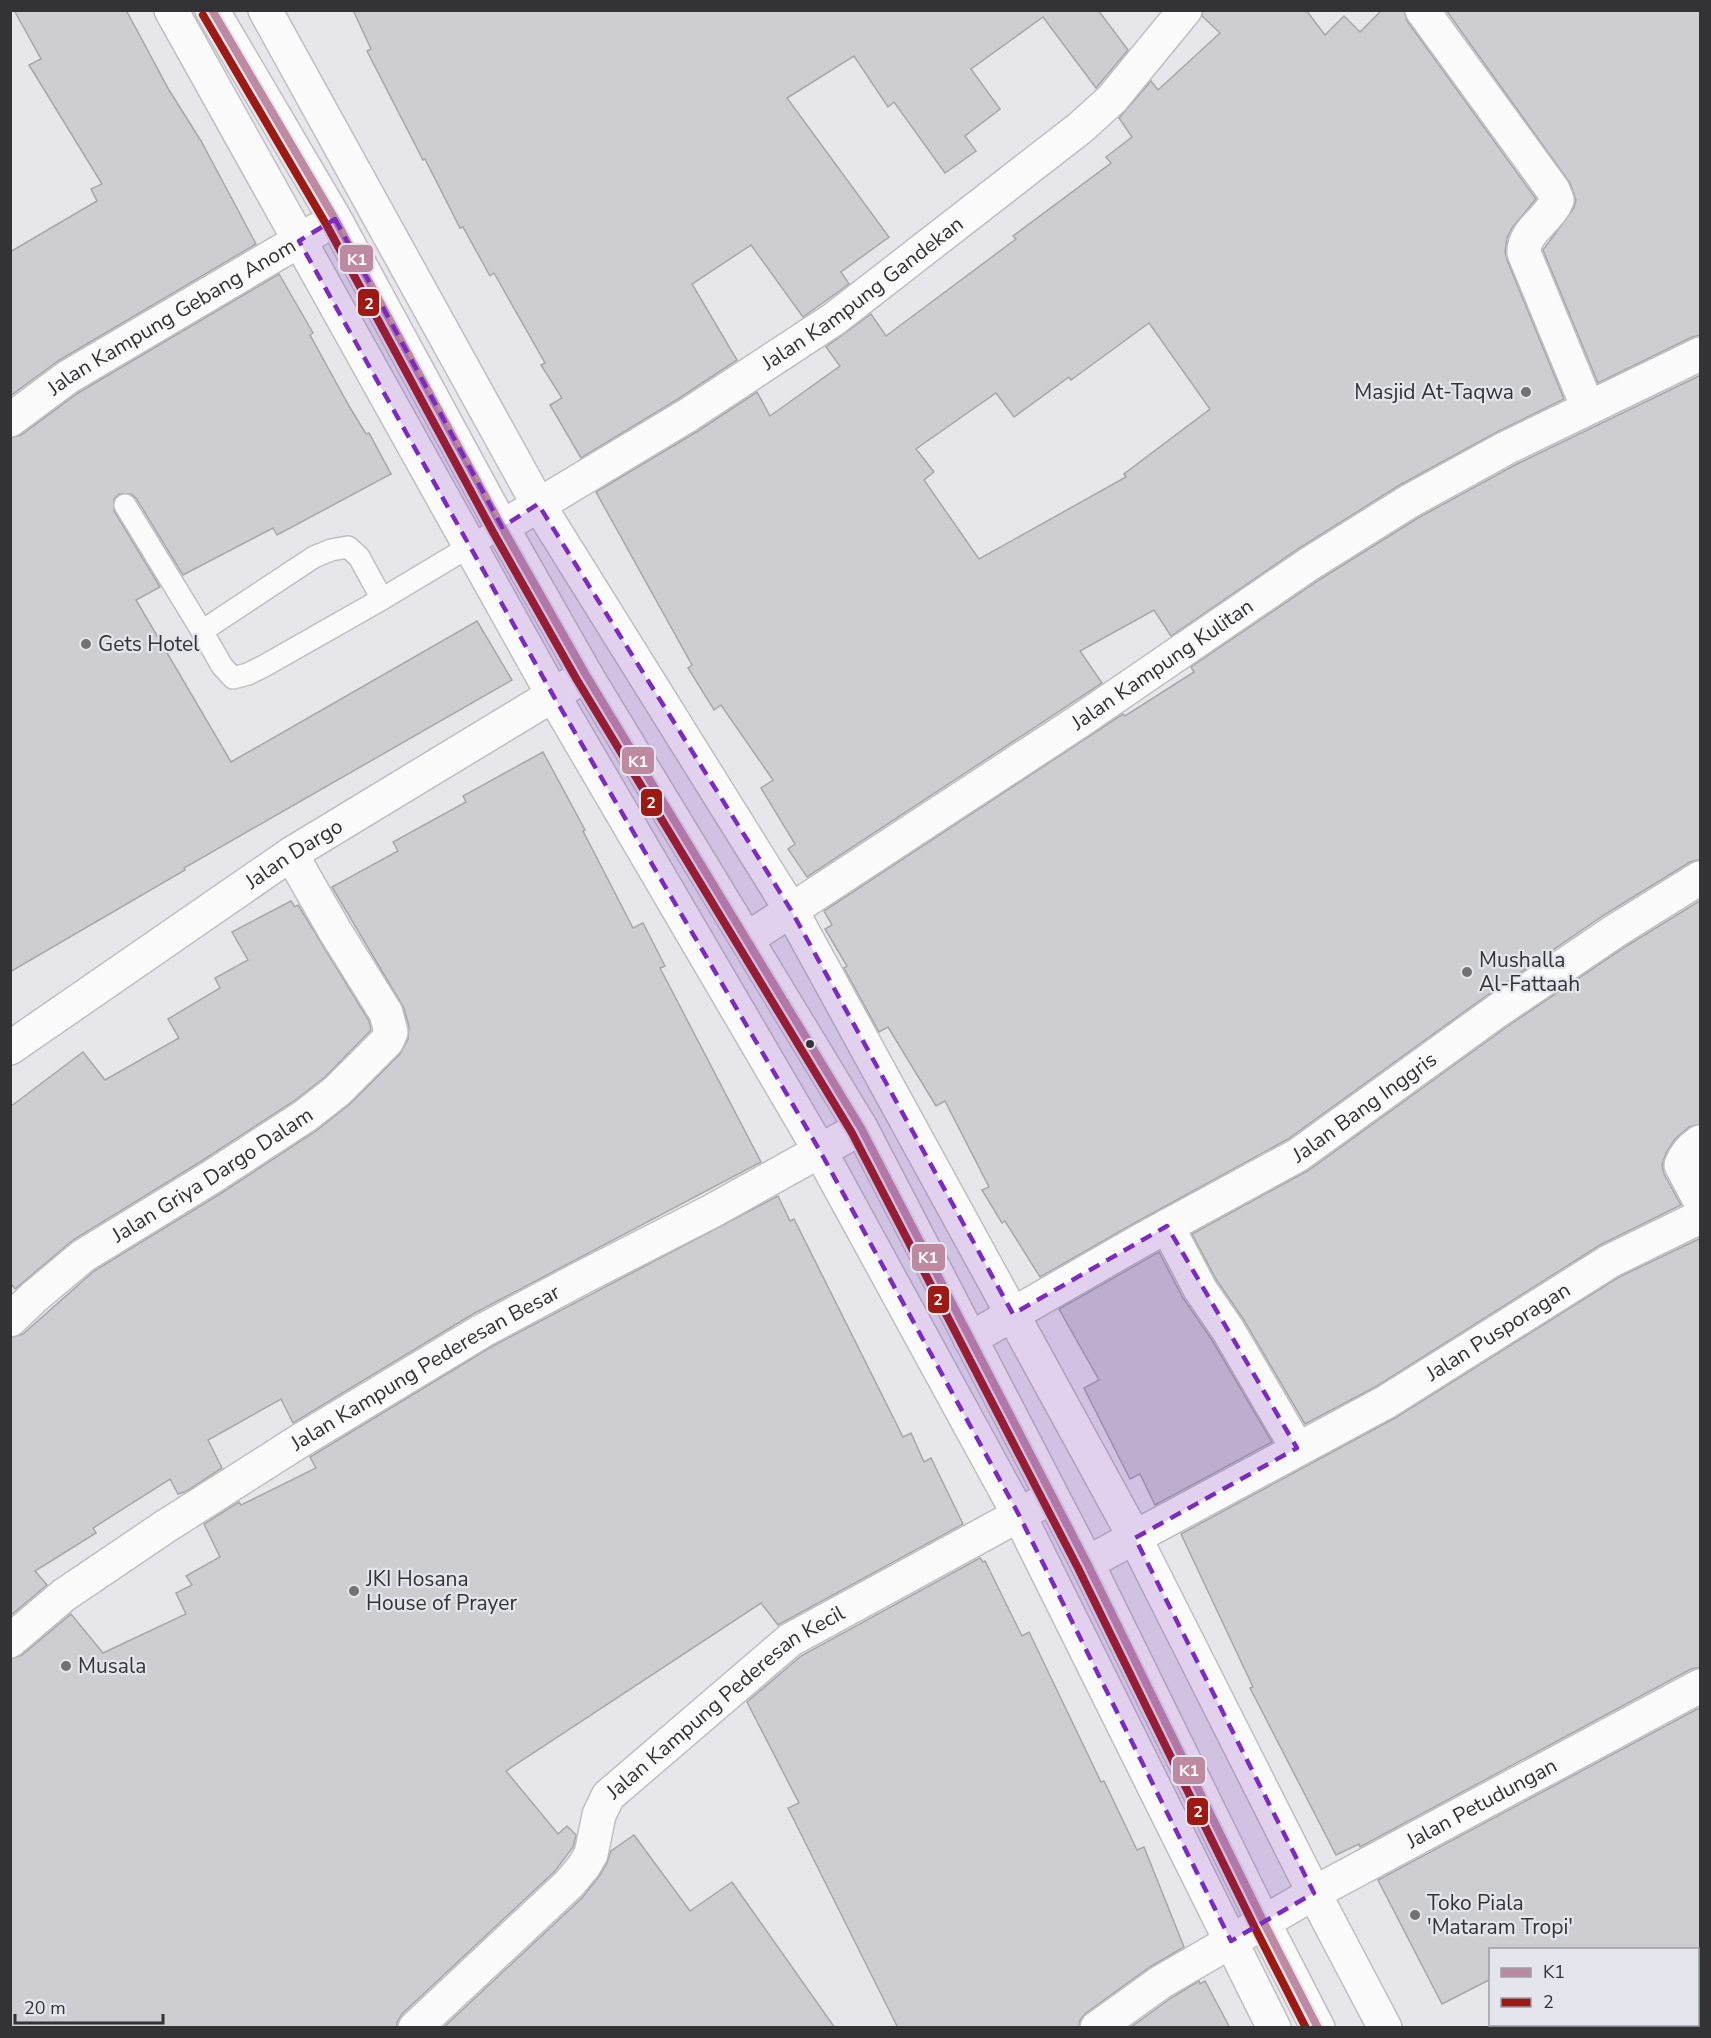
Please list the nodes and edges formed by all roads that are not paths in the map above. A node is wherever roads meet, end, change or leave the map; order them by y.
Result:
1 (212, 10) edge
2 (265, 10) edge
3 (1185, 10) edge
4 (1422, 10) edge
5 (185, 15) edge
6 (335, 219) junction
7 (299, 241) junction
8 (400, 340) junction
9 (1701, 354) edge
10 (366, 361) junction
11 (1588, 408) junction
12 (10, 420) edge
13 (538, 504) junction
14 (125, 505) dead end
15 (502, 527) junction
16 (470, 544) junction
17 (382, 599) junction
18 (202, 631) junction
19 (586, 675) junction
20 (552, 695) junction
21 (291, 854) junction
22 (1701, 878) edge
23 (790, 910) junction
24 (747, 939) junction
25 (10, 1048) edge
26 (861, 1128) junction
27 (1701, 1142) edge
28 (820, 1151) junction
29 (1701, 1201) edge
30 (1701, 1217) edge
31 (1167, 1226) junction
32 (1013, 1314) junction
33 (10, 1320) edge
34 (970, 1339) junction
35 (1297, 1448) junction
36 (1052, 1497) junction
37 (1019, 1515) junction
38 (1135, 1538) junction
39 (1086, 1563) junction
40 (10, 1641) edge
41 (1701, 1686) edge
42 (1314, 1893) junction
43 (1263, 1923) junction
44 (1232, 1941) junction
45 (415, 2028) edge
46 (1097, 2028) edge
47 (1274, 2028) edge
48 (1318, 2028) edge
49 (1384, 2028) edge

1 - 6 street
2 - 13 street
3 - 13 street, Jalan Kampung Gandekan
4 - 11 street
5 - 7 street
6 - 7 street, Jalan Kampung Gebang Anom
6 - 8 street
7 - 10 street
7 - 12 street, Jalan Kampung Gebang Anom
8 - 10 street
8 - 15 street
9 - 11 street, Jalan Kampung Kulitan
10 - 16 street
11 - 23 street, Jalan Kampung Kulitan
13 - 15 street, Jalan Kampung Gandekan
13 - 23 street
14 - 18 lane
15 - 16 lane
15 - 19 street
16 - 17 lane
16 - 20 street
17 - 18 lane
17 - 18 lane
19 - 20 street, Jalan Dargo
19 - 24 street
20 - 21 street, Jalan Dargo
20 - 28 street
21 - 25 street, Jalan Dargo
21 - 33 street, Jalan Griya Dargo Dalam
22 - 31 street, Jalan Bang Inggris
23 - 24 street, Jalan Kampung Kulitan
23 - 32 street
24 - 26 street
26 - 28 street, Jalan Kampung Pederesan Besar
26 - 34 street
27 - 29 street
28 - 37 street
28 - 40 street, Jalan Kampung Pederesan Besar
30 - 35 street, Jalan Pusporagan
31 - 32 street, Jalan Bang Inggris
31 - 35 street
32 - 34 street, Jalan Bang Inggris
32 - 38 street
34 - 36 street
35 - 38 street, Jalan Pusporagan
36 - 37 street, Jalan Kampung Pederesan Kecil
36 - 39 street
37 - 44 street
37 - 45 street, Jalan Kampung Pederesan Kecil
38 - 39 street, Jalan Pusporagan
38 - 42 street
39 - 43 street
41 - 42 street, Jalan Petudungan
42 - 43 street, Jalan Petudungan
42 - 49 street
43 - 44 street, Jalan Petudungan
43 - 48 street
44 - 46 street, Jalan Petudungan
44 - 47 street

